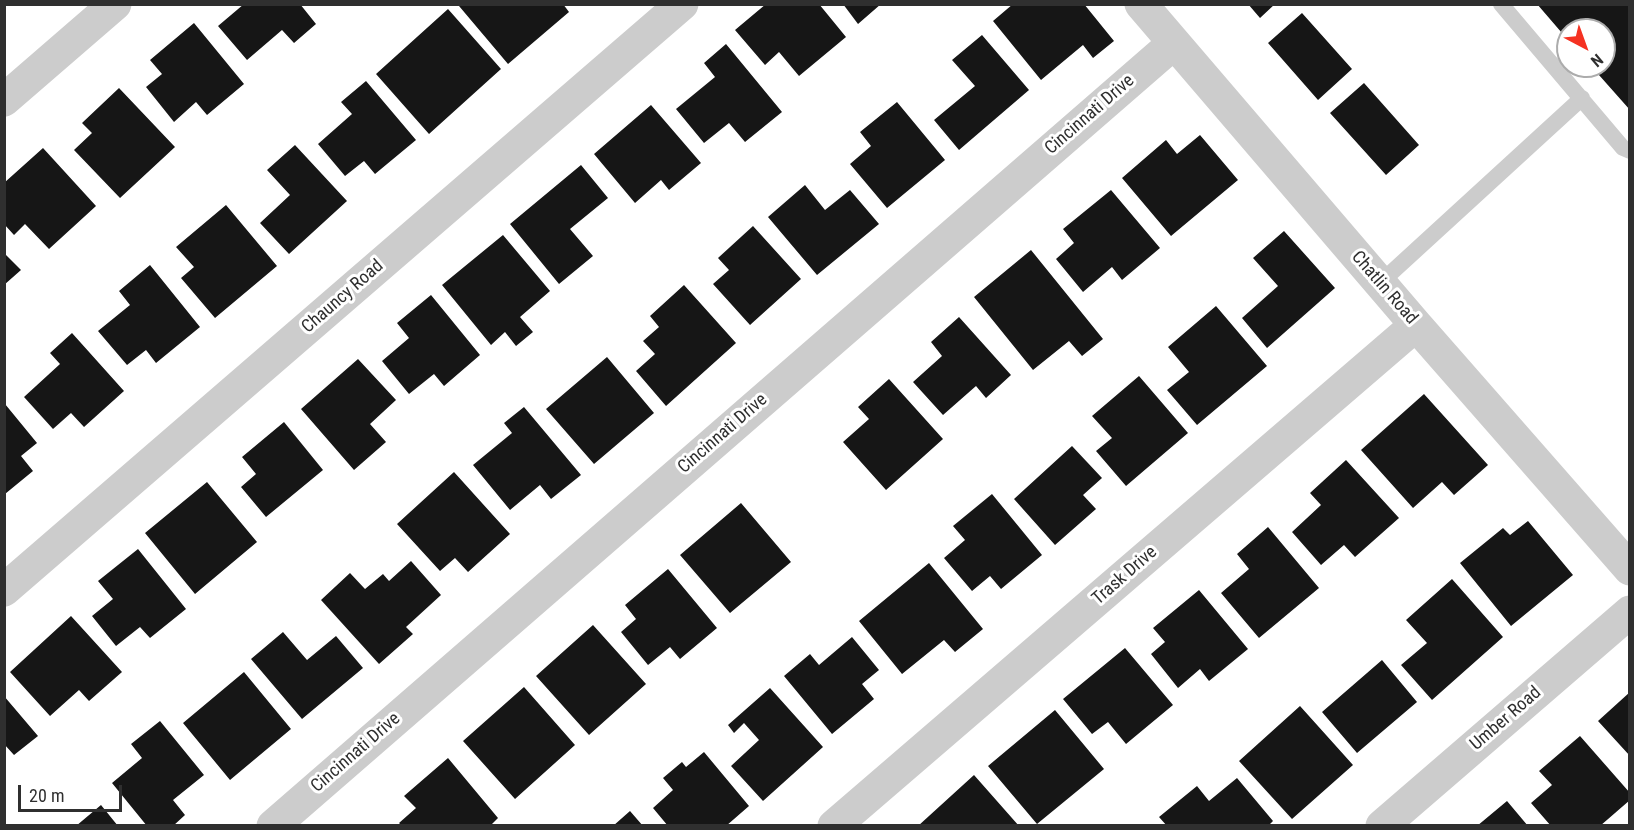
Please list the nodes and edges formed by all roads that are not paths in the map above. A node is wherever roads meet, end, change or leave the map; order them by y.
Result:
1 (115, 4) edge
2 (682, 4) edge
3 (1141, 4) edge
4 (1502, 4) edge
5 (1174, 43) junction
6 (1582, 98) junction
7 (4, 100) edge
8 (1629, 151) edge
9 (1380, 283) junction
10 (1416, 325) junction
11 (1629, 569) edge
12 (4, 590) edge
13 (1629, 612) edge
14 (273, 825) edge
15 (834, 825) edge
16 (1382, 825) edge

1 - 7 street
2 - 12 street, Chauncy Road
3 - 5 street, Chatlin Road
4 - 6 lane
5 - 9 street, Chatlin Road
5 - 14 street, Cincinnati Drive
6 - 8 lane
6 - 9 lane
9 - 10 street, Chatlin Road
10 - 11 street, Chatlin Road
10 - 15 street, Trask Drive
13 - 16 street, Umber Road

